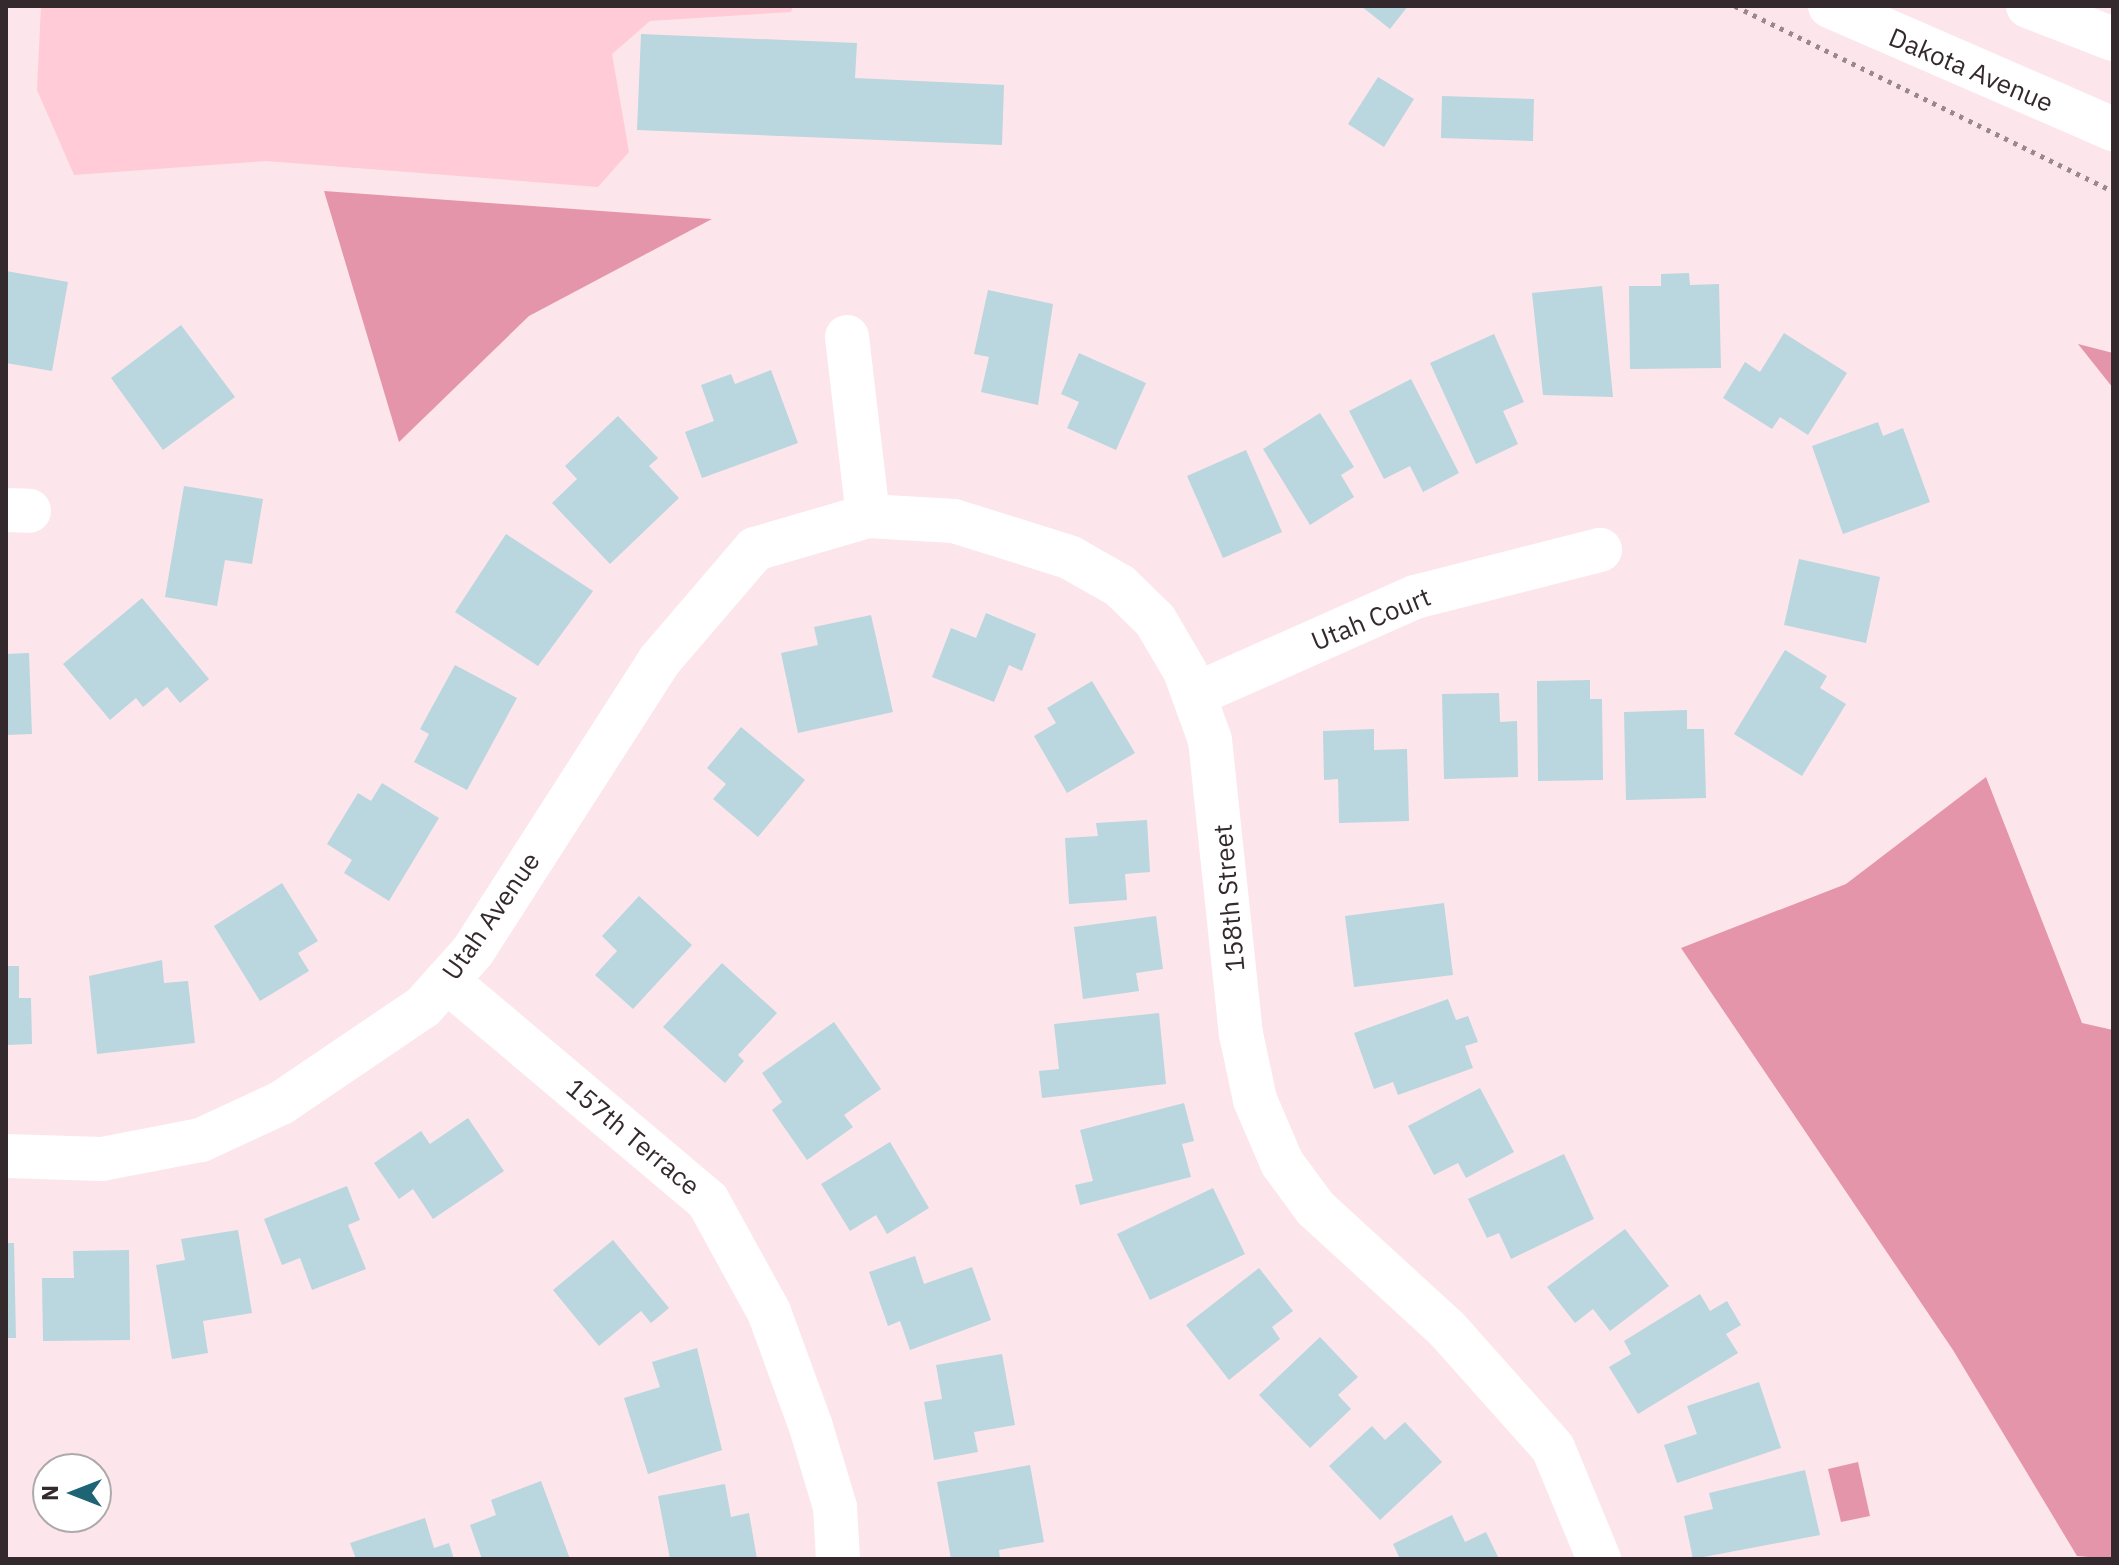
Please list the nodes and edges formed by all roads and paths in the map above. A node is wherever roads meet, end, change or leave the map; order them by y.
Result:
1 (1735, 6) edge
2 (1830, 6) edge
3 (2028, 6) edge
4 (2113, 39) edge
5 (1942, 61) junction
6 (2113, 129) edge
7 (2113, 152) edge
8 (2113, 191) edge
9 (847, 337) dead end
10 (868, 516) junction
11 (1600, 550) dead end
12 (1194, 695) junction
13 (447, 981) junction
14 (6, 1156) edge
15 (838, 1559) edge
16 (1599, 1559) edge

1 - 8 path
2 - 5 street, Dakota Avenue
3 - 4 street
5 - 6 street, Dakota Avenue
5 - 7 street
9 - 10 street
10 - 12 street, 158th Street
10 - 13 street, Utah Avenue
11 - 12 street, Utah Court
12 - 16 street, 158th Street
13 - 14 street, Utah Avenue
13 - 15 street, 157th Terrace

